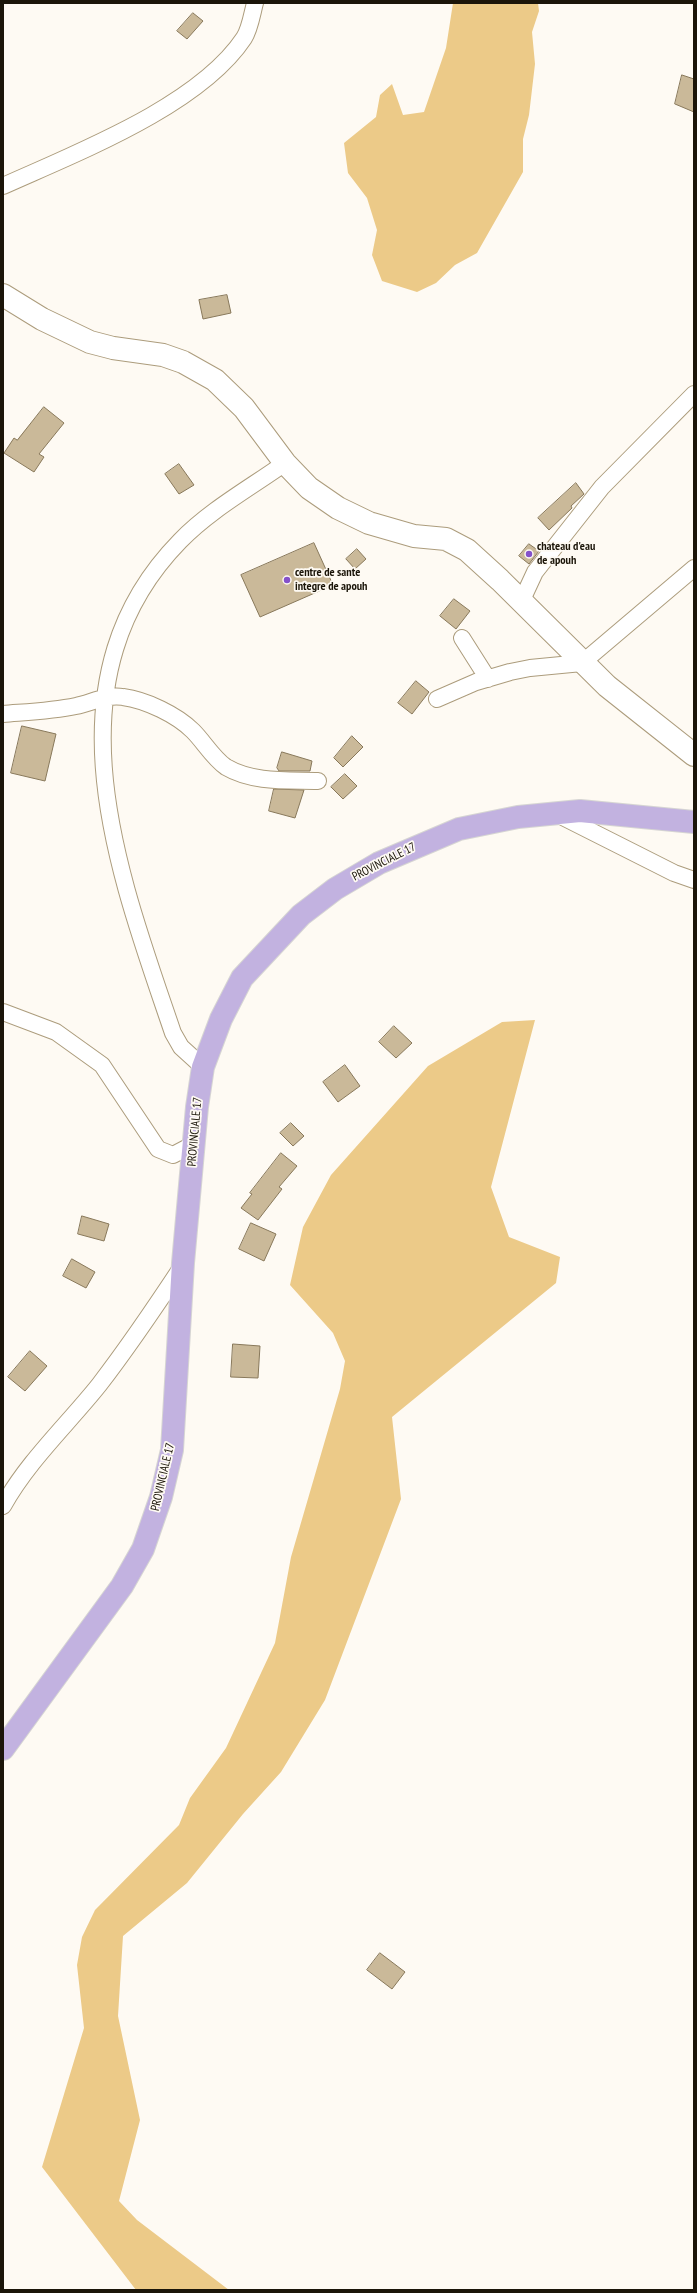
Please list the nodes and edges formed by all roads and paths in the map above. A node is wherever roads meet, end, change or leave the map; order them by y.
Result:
1 (255, 3) edge
2 (3, 186) edge
3 (3, 295) edge
4 (694, 394) edge
5 (286, 463) junction
6 (694, 568) edge
7 (522, 600) junction
8 (462, 638) dead end
9 (582, 663) junction
10 (488, 679) junction
11 (104, 698) junction
12 (437, 699) dead end
13 (3, 714) edge
14 (694, 755) edge
15 (318, 782) dead end
16 (554, 813) junction
17 (694, 822) edge
18 (694, 880) edge
19 (3, 1012) edge
20 (203, 1067) junction
21 (194, 1144) junction
22 (183, 1263) junction
23 (3, 1506) edge
24 (3, 1749) edge

1 - 2 street
3 - 5 street
4 - 7 street
5 - 7 street
5 - 11 street
6 - 9 street
7 - 9 street
8 - 10 street
9 - 10 street
9 - 14 street
10 - 12 street
11 - 13 street
11 - 15 street
11 - 20 street
16 - 17 main road, PROVINCIALE 17
16 - 18 street
16 - 20 main road, PROVINCIALE 17
19 - 21 street
20 - 21 main road, PROVINCIALE 17
21 - 22 main road, PROVINCIALE 17
22 - 23 street
22 - 24 main road, PROVINCIALE 17

